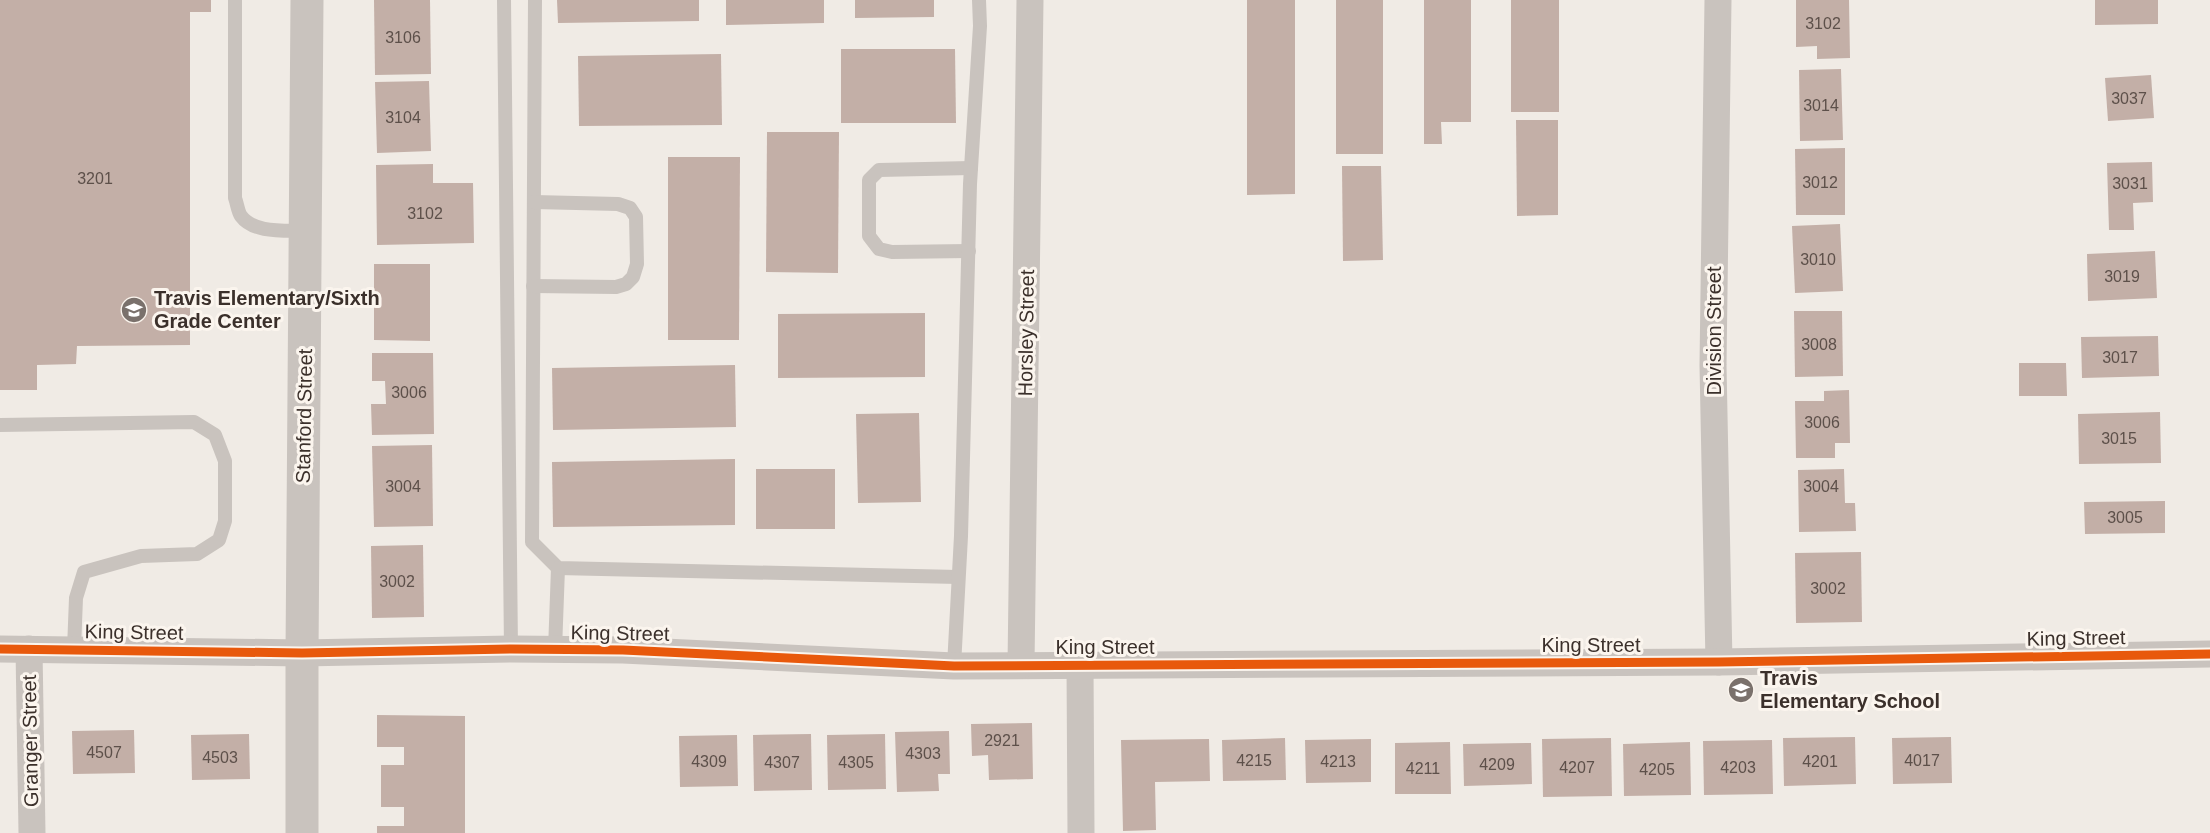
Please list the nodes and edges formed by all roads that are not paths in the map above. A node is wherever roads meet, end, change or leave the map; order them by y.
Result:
1 (235, 0) edge
2 (307, 0) edge
3 (504, 0) edge
4 (535, 0) edge
5 (979, 0) edge
6 (1030, 0) edge
7 (1718, 0) edge
8 (971, 168) junction
9 (534, 202) junction
10 (305, 231) junction
11 (969, 251) junction
12 (533, 286) junction
13 (0, 425) edge
14 (558, 568) junction
15 (958, 577) junction
16 (0, 649) edge
17 (29, 649) junction
18 (511, 649) junction
19 (74, 650) junction
20 (555, 650) junction
21 (302, 653) junction
22 (2210, 654) edge
23 (1719, 662) junction
24 (1080, 664) junction
25 (1021, 665) junction
26 (954, 666) junction
27 (32, 833) edge
28 (302, 833) edge
29 (1081, 833) edge

1 - 10 lane
2 - 10 street, Stanford Street
3 - 18 lane
4 - 9 lane
5 - 8 lane
6 - 25 street, Horsley Street
7 - 23 street, Division Street
8 - 11 lane
8 - 11 lane
9 - 12 lane
9 - 12 lane
10 - 21 street, Stanford Street
11 - 15 lane
12 - 14 lane
13 - 19 lane
14 - 15 lane
14 - 20 lane
15 - 26 lane
16 - 17 street, King Street
17 - 19 street, King Street
17 - 27 street, Granger Street
18 - 20 street, King Street
18 - 21 street, King Street
19 - 21 street, King Street
20 - 26 street, King Street
21 - 28 street, Stanford Street
22 - 23 street, King Street
23 - 24 street, King Street
24 - 25 street, King Street
24 - 29 street
25 - 26 street, King Street

